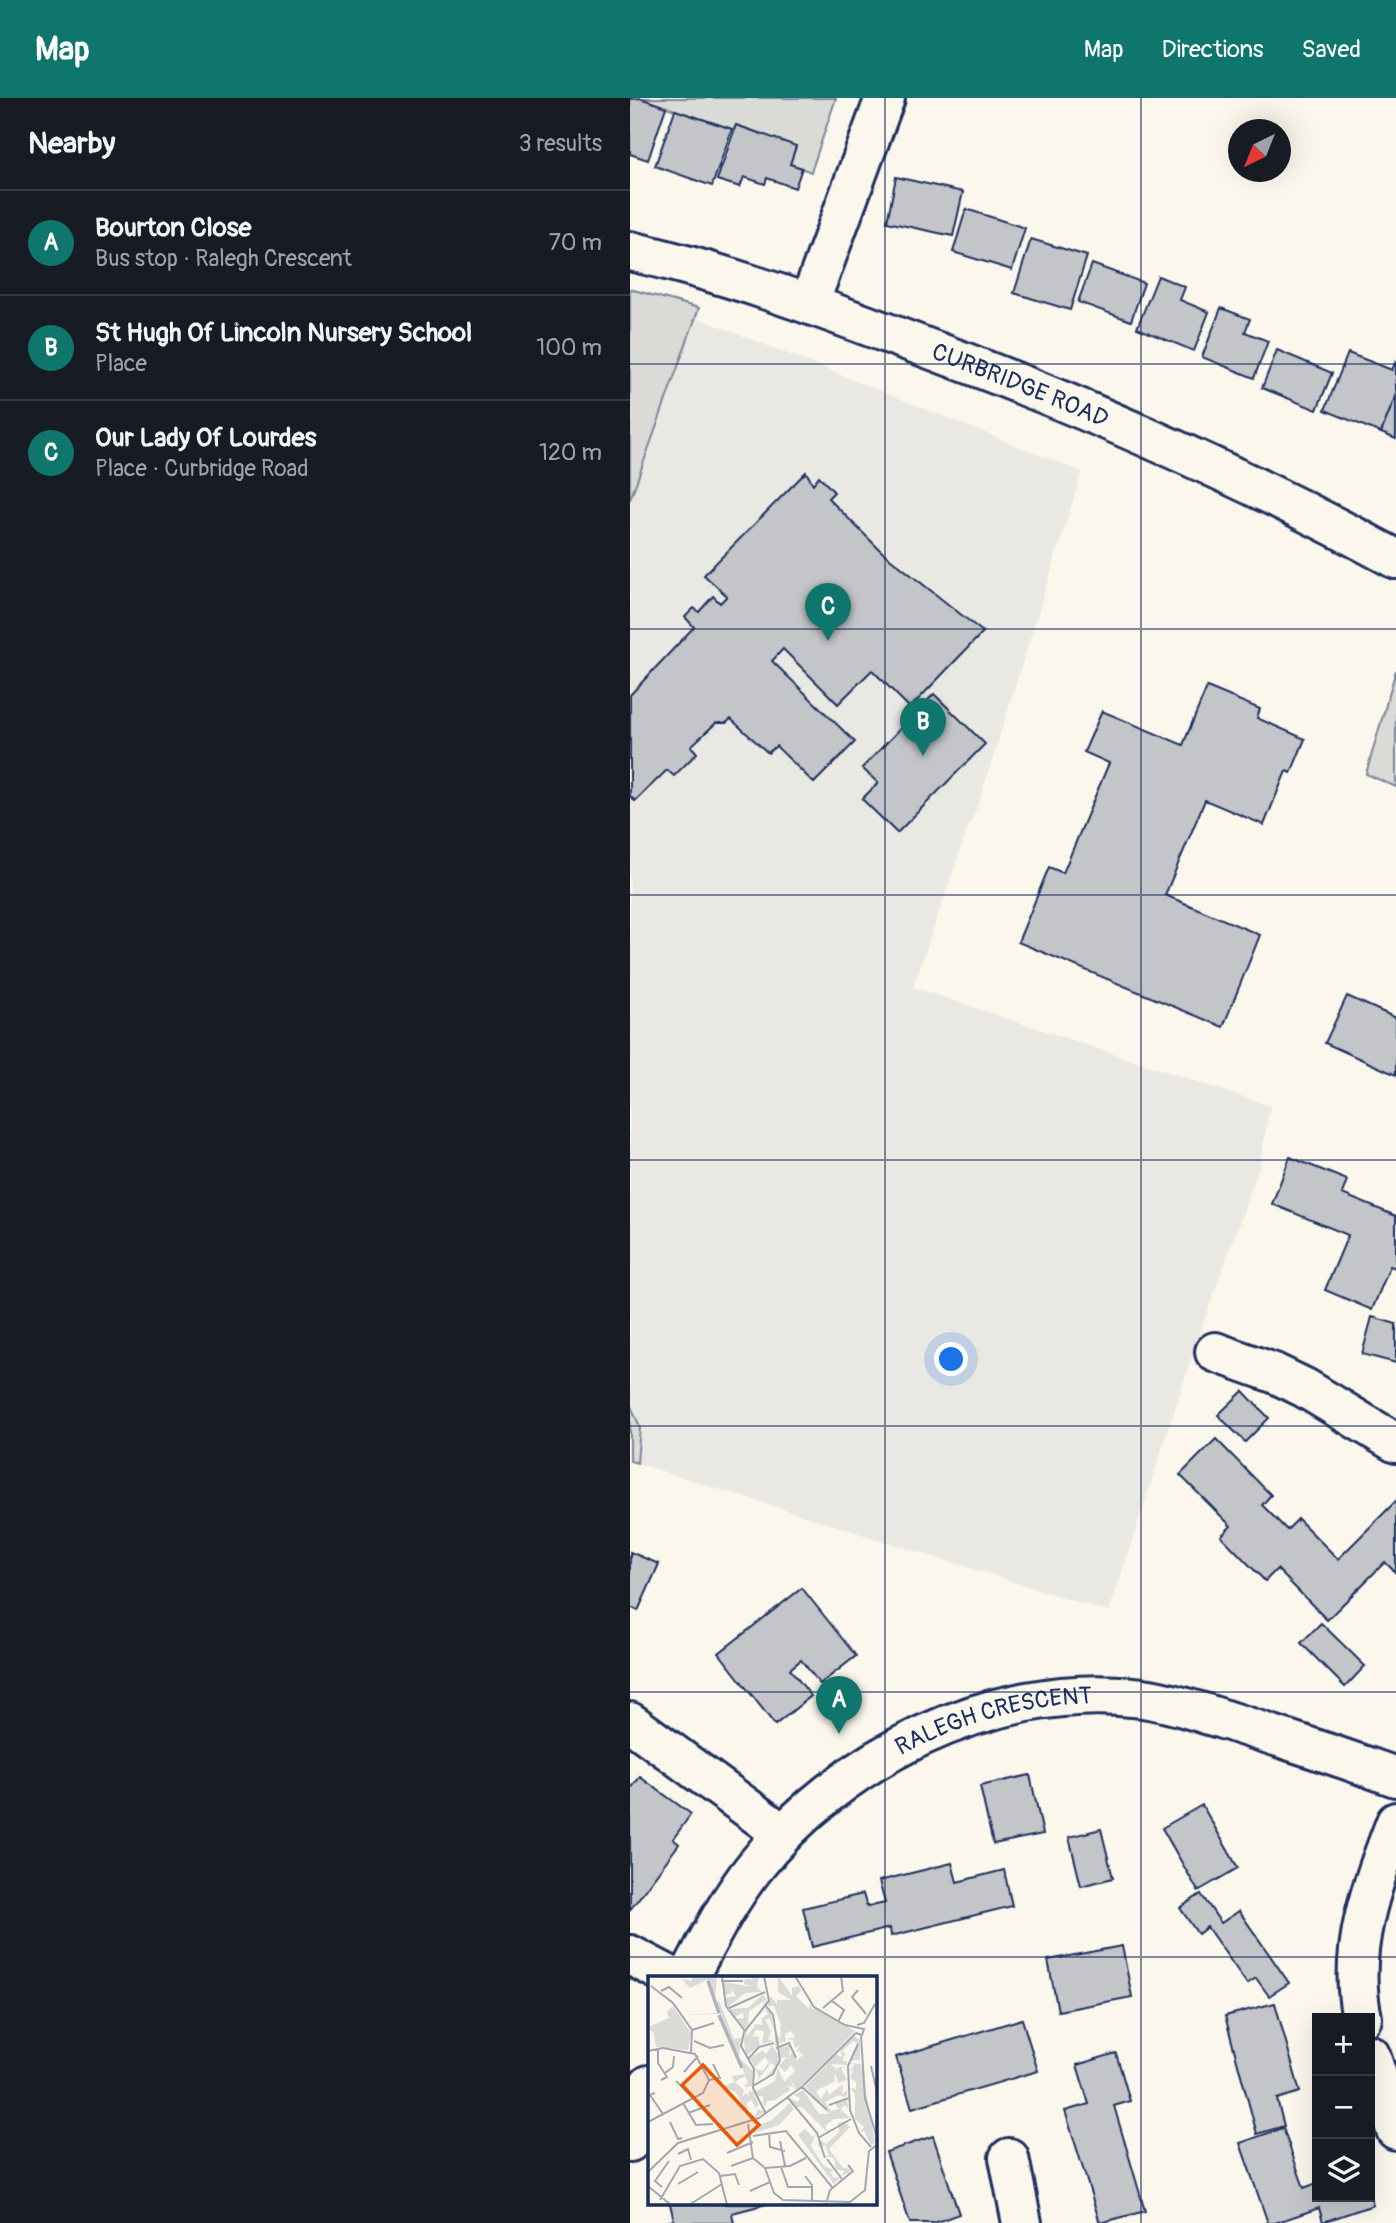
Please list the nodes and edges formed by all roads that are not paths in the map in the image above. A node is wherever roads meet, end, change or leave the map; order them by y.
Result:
1 (885, 98) edge
2 (630, 251) edge
3 (809, 304) junction
4 (1396, 559) edge
5 (1215, 1352) dead end
6 (1396, 1443) edge
7 (630, 1722) edge
8 (1396, 1777) edge
9 (1396, 1822) edge
10 (783, 1834) junction
11 (630, 1955) edge
12 (670, 1976) edge
13 (689, 1976) edge
14 (1362, 2013) edge
15 (1375, 2069) edge
16 (648, 2088) edge
17 (1396, 2130) edge
18 (630, 2142) edge
19 (1009, 2158) dead end
20 (1022, 2223) edge

1 - 3 street
2 - 3 street, CURBRIDGE ROAD
3 - 4 street, CURBRIDGE ROAD
5 - 6 street
7 - 10 street
8 - 10 street, RALEGH CRESCENT
9 - 14 street
10 - 13 street, RALEGH CRESCENT
11 - 12 street
15 - 17 street
16 - 18 street
19 - 20 street

